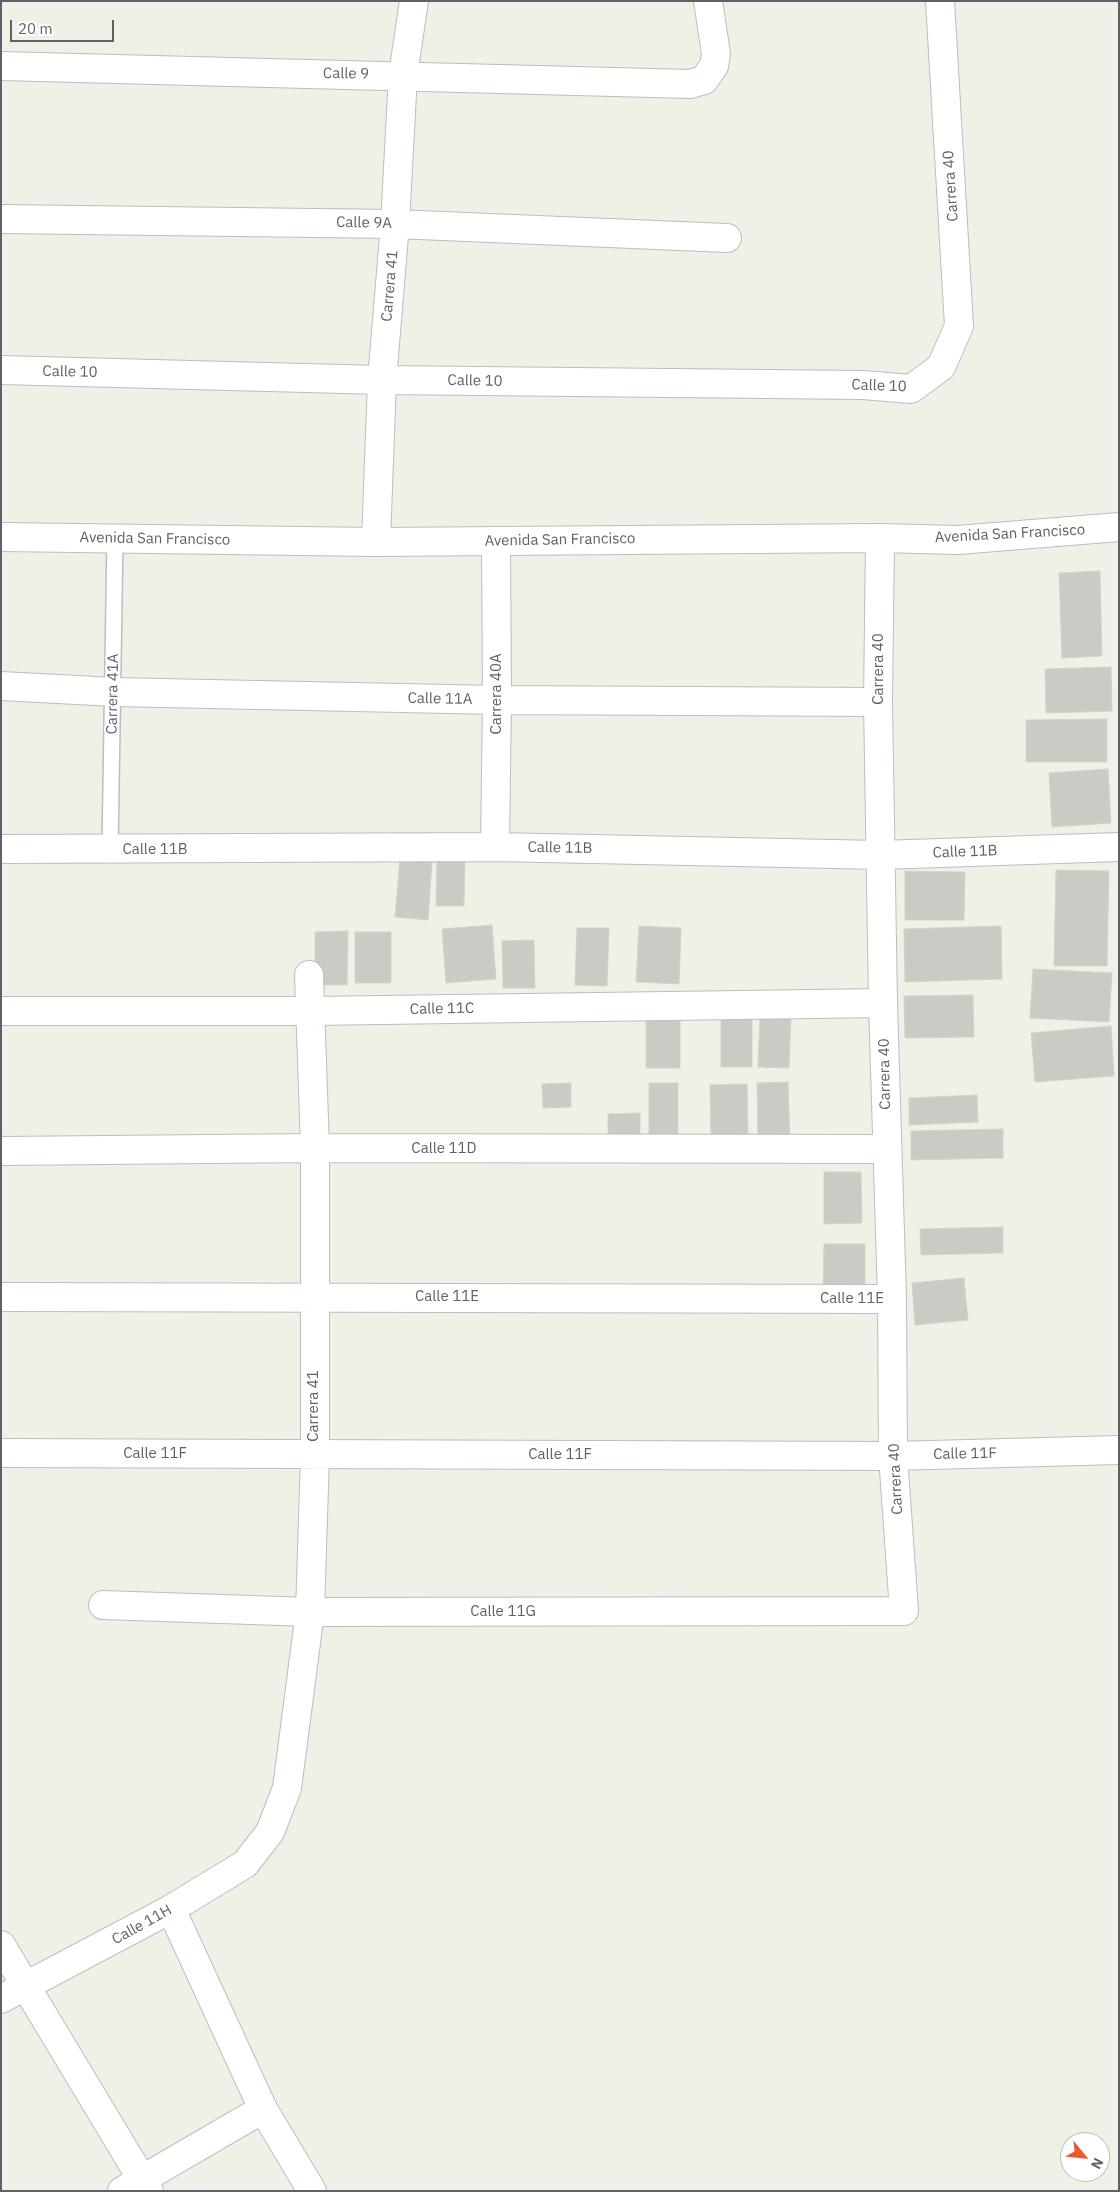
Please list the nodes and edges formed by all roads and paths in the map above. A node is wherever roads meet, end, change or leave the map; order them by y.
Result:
1 (414, 1) edge
2 (708, 1) edge
3 (940, 1) edge
4 (1, 66) edge
5 (403, 75) junction
6 (1, 219) edge
7 (395, 224) junction
8 (727, 238) dead end
9 (941, 367) joint
10 (1, 370) edge
11 (382, 380) junction
12 (1119, 527) edge
13 (1, 537) edge
14 (115, 538) junction
15 (880, 538) junction
16 (496, 541) junction
17 (376, 542) junction
18 (1, 686) edge
19 (114, 692) junction
20 (498, 700) junction
21 (878, 702) junction
22 (496, 847) junction
23 (1119, 847) edge
24 (1, 849) edge
25 (110, 850) junction
26 (881, 855) junction
27 (309, 975) dead end
28 (883, 1003) junction
29 (1, 1011) edge
30 (311, 1011) junction
31 (314, 1148) junction
32 (886, 1149) junction
33 (1, 1151) edge
34 (1, 1297) edge
35 (313, 1297) junction
36 (892, 1299) junction
37 (1119, 1450) edge
38 (1, 1453) edge
39 (315, 1455) junction
40 (894, 1456) junction
41 (103, 1605) dead end
42 (904, 1611) joint
43 (310, 1612) junction
44 (270, 1832) joint
45 (171, 1909) junction
46 (1, 1945) edge
47 (26, 1987) junction
48 (1, 1999) edge
49 (263, 2109) junction
50 (138, 2187) edge
51 (312, 2191) edge

1 - 5 street, Carrera 41
2 - 5 street, Calle 9
3 - 9 street, Carrera 40
4 - 5 street, Calle 9
5 - 7 street, Carrera 41
6 - 7 street, Calle 9A
7 - 8 street, Calle 9A
7 - 11 street, Carrera 41
9 - 11 street, Calle 10
10 - 11 street, Calle 10
11 - 17 street, Carrera 41
12 - 15 street, Avenida San Francisco
13 - 14 street, Avenida San Francisco
14 - 17 street, Avenida San Francisco
14 - 19 lane, Carrera 41A
15 - 16 street, Avenida San Francisco
15 - 21 street, Carrera 40
16 - 17 street, Avenida San Francisco
16 - 20 street, Carrera 40A
18 - 19 street, Calle 11A
19 - 20 street, Calle 11A
19 - 25 lane, Carrera 41A
20 - 21 street, Calle 11A
20 - 22 street, Carrera 40A
21 - 26 street, Carrera 40
22 - 25 street, Calle 11B
22 - 26 street, Calle 11B
23 - 26 street, Calle 11B
24 - 25 street, Calle 11B
26 - 28 street, Carrera 40
27 - 30 street, Carrera 41
28 - 30 street, Calle 11C
28 - 32 street, Carrera 40
29 - 30 street, Calle 11C
30 - 31 street, Carrera 41
31 - 32 street, Calle 11D
31 - 33 street, Calle 11D
31 - 35 street, Carrera 41
32 - 36 street, Carrera 40
34 - 35 street, Calle 11E
35 - 36 street, Calle 11E
35 - 39 street, Carrera 41
36 - 40 street, Carrera 40
37 - 40 street, Calle 11F
38 - 39 street, Calle 11F
39 - 40 street, Calle 11F
39 - 43 street, Carrera 41
40 - 42 street, Carrera 40
41 - 43 street, Calle 11G
42 - 43 street, Calle 11G
43 - 44 street, Carrera 41
44 - 45 street, Calle 11H
45 - 47 street, Calle 11H
45 - 49 street
46 - 47 street
47 - 48 street, Calle 11H
47 - 50 street
49 - 50 street
49 - 51 street

